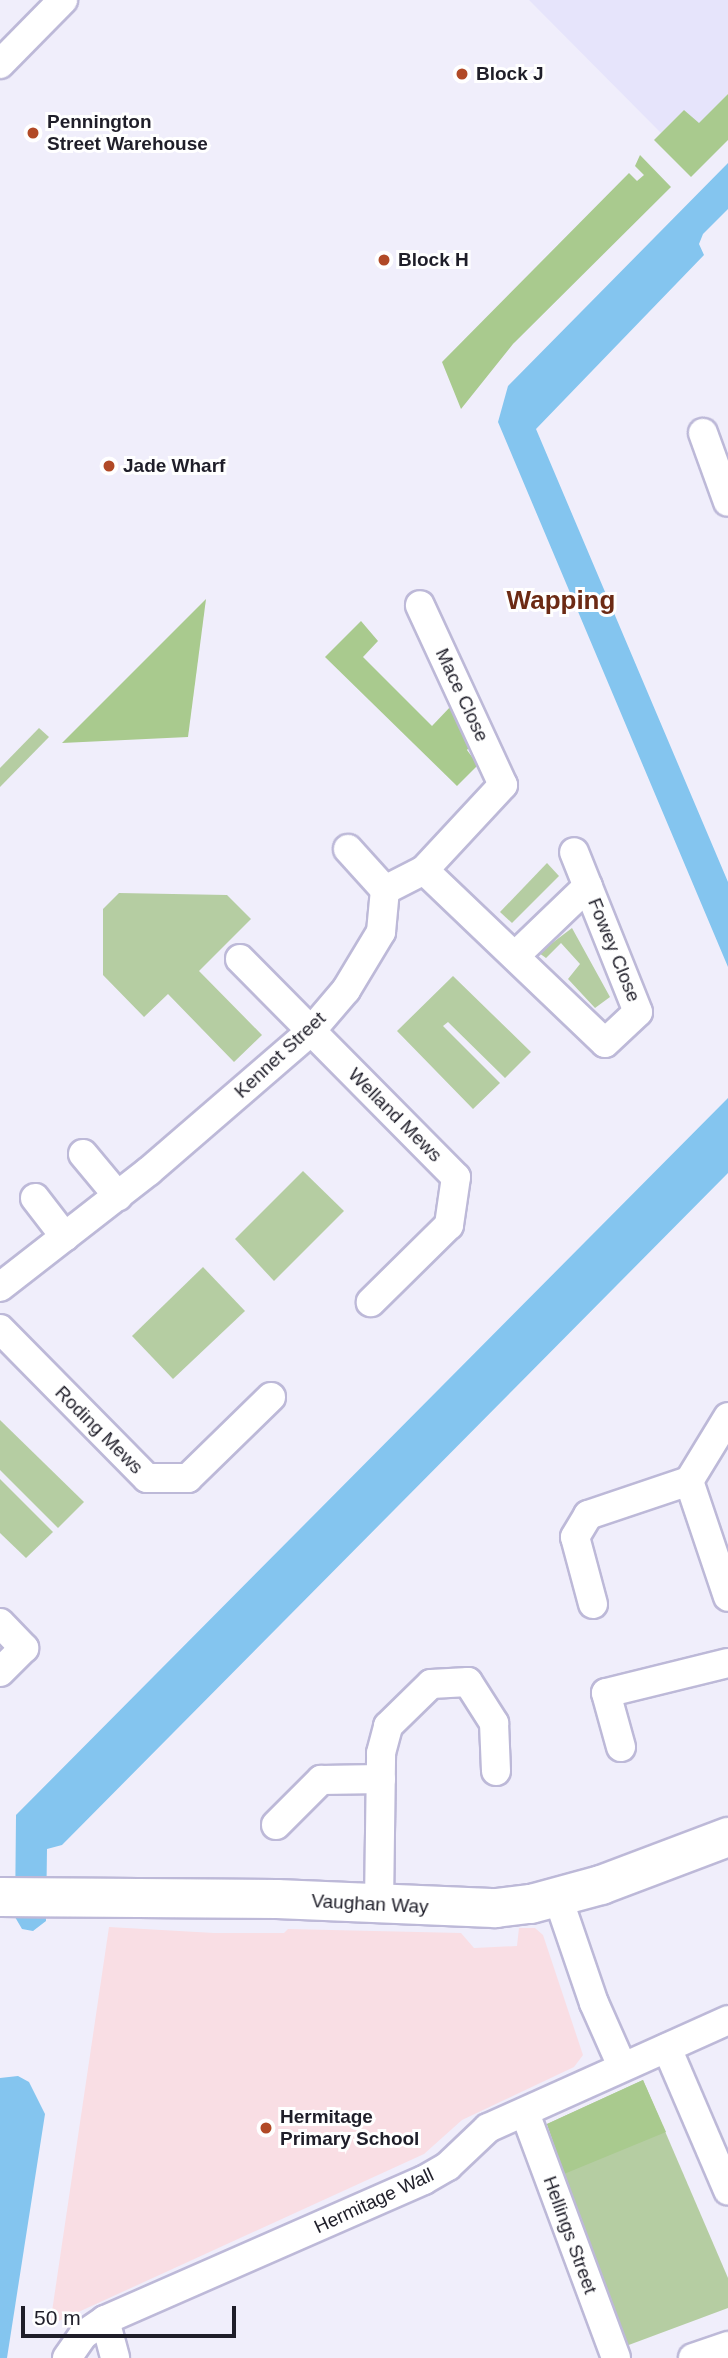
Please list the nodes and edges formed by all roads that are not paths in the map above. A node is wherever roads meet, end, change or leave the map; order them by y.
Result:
1 (63, 0) edge
2 (0, 64) edge
3 (703, 433) dead end
4 (728, 502) edge
5 (421, 605) dead end
6 (348, 849) dead end
7 (574, 852) dead end
8 (424, 870) junction
9 (588, 886) junction
10 (385, 890) junction
11 (515, 956) junction
12 (240, 959) dead end
13 (311, 1031) junction
14 (83, 1154) dead end
15 (118, 1196) junction
16 (35, 1198) dead end
17 (65, 1237) junction
18 (0, 1287) edge
19 (371, 1302) dead end
20 (0, 1329) edge
21 (271, 1397) dead end
22 (728, 1418) edge
23 (689, 1481) junction
24 (725, 1579) edge
25 (593, 1604) dead end
26 (0, 1623) edge
27 (728, 1663) edge
28 (0, 1672) edge
29 (621, 1747) dead end
30 (496, 1771) dead end
31 (381, 1779) junction
32 (276, 1825) dead end
33 (728, 1838) edge
34 (0, 1897) edge
35 (558, 1898) junction
36 (379, 1904) junction
37 (728, 2020) edge
38 (667, 2048) junction
39 (621, 2064) junction
40 (525, 2113) junction
41 (728, 2190) edge
42 (105, 2320) junction
43 (728, 2346) edge
44 (66, 2358) edge
45 (115, 2358) edge
46 (616, 2358) edge
47 (694, 2358) edge

1 - 2 street
3 - 4 street
5 - 8 street, Mace Close
6 - 10 street
7 - 9 street, Fowey Close
8 - 10 street
8 - 11 street, Fowey Close
9 - 11 street, Fowey Close
9 - 11 street, Fowey Close
10 - 13 street, Kennet Street
12 - 13 street
13 - 15 street, Kennet Street
13 - 19 street, Welland Mews
14 - 15 street
15 - 17 street, Kennet Street
16 - 17 street
17 - 18 street, Kennet Street
20 - 21 street, Roding Mews
22 - 23 street
23 - 24 street
23 - 25 street
26 - 28 street
27 - 29 street
30 - 31 street
31 - 32 street
31 - 36 street
33 - 35 street, Vaughan Way
34 - 36 street, Vaughan Way
35 - 36 street, Vaughan Way
35 - 39 street
37 - 38 street, Hermitage Wall
38 - 39 street, Hermitage Wall
38 - 41 street
39 - 40 street, Hermitage Wall
40 - 42 street, Hermitage Wall
40 - 46 street, Hellings Street
42 - 44 street, Hermitage Wall
42 - 45 street
43 - 47 street

